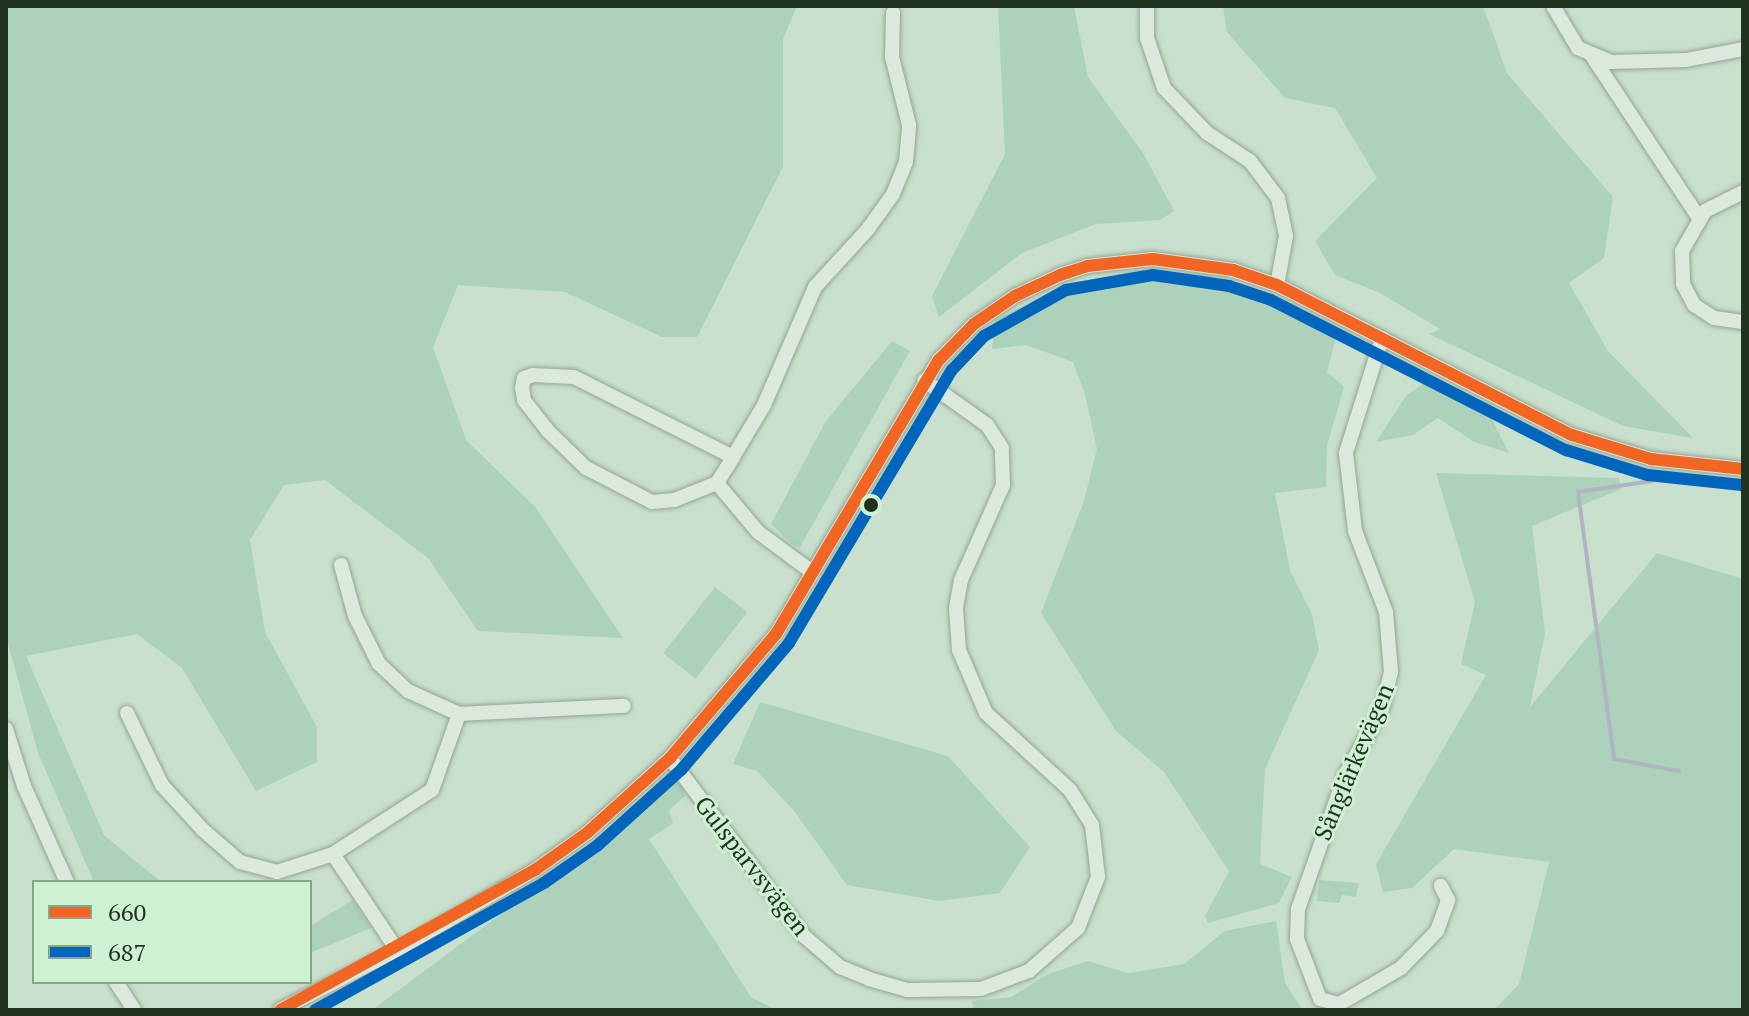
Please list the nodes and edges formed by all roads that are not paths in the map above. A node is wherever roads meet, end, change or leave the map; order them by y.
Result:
1 (1147, 6) edge
2 (1553, 6) edge
3 (893, 13) dead end
4 (1743, 49) edge
5 (1592, 56) junction
6 (1743, 192) edge
7 (1699, 218) junction
8 (1277, 285) junction
9 (1743, 322) edge
10 (1382, 338) junction
11 (924, 380) junction
12 (733, 457) junction
13 (1743, 469) edge
14 (717, 483) junction
15 (341, 565) dead end
16 (812, 572) junction
17 (614, 710) dead end
18 (127, 713) dead end
19 (459, 714) junction
20 (6, 729) edge
21 (670, 758) junction
22 (333, 854) junction
23 (66, 880) edge
24 (1441, 886) dead end
25 (397, 950) junction
26 (117, 984) edge
27 (134, 1010) edge
28 (280, 1010) edge

1 - 8 street
2 - 5 street
3 - 12 street
4 - 5 street
5 - 7 street
6 - 7 street
7 - 9 street
8 - 10 street
8 - 11 street
10 - 13 street
10 - 24 street, Sånglärkevägen
11 - 16 street
11 - 21 street, Gulsparvsvägen
12 - 14 street
12 - 14 street
14 - 16 street
15 - 19 street
16 - 21 street
17 - 19 street
18 - 22 street
19 - 22 street
20 - 23 street
21 - 25 street
22 - 25 street
25 - 28 street
26 - 27 street

